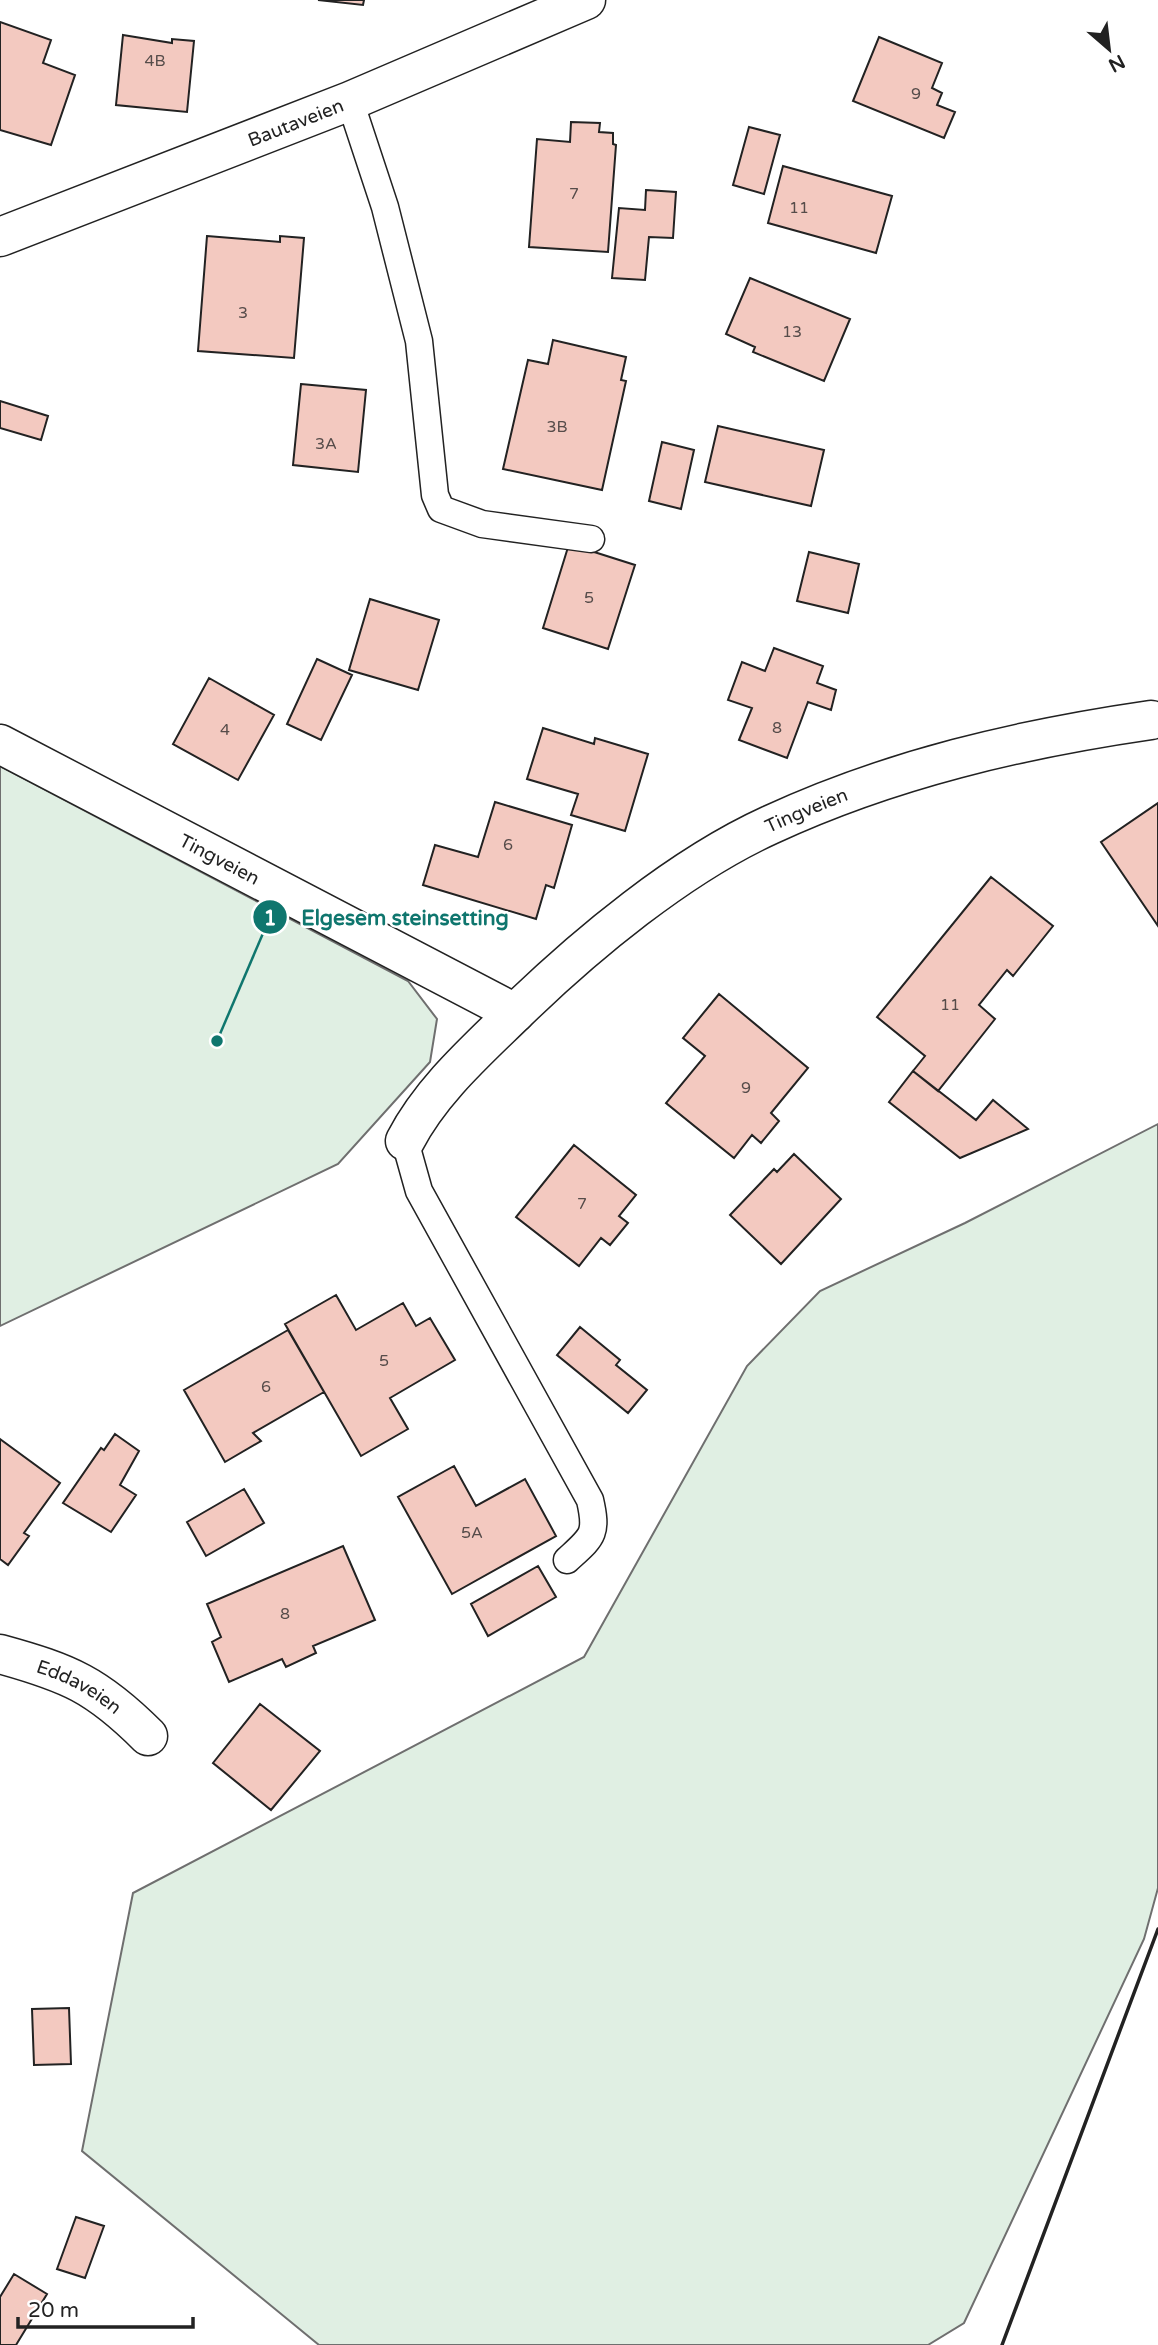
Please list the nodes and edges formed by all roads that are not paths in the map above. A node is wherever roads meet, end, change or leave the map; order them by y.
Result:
1 (586, 0) edge
2 (350, 101) junction
3 (0, 237) edge
4 (591, 539) dead end
5 (1152, 720) dead end
6 (0, 744) edge
7 (515, 1013) junction
8 (405, 1141) joint
9 (567, 1560) dead end
10 (0, 1654) edge
11 (148, 1736) dead end

1 - 2 street, Bautaveien
2 - 3 street, Bautaveien
2 - 4 lane
5 - 7 street, Tingveien
6 - 7 street, Tingveien
7 - 8 street, Tingveien
8 - 9 lane
10 - 11 street, Eddaveien

